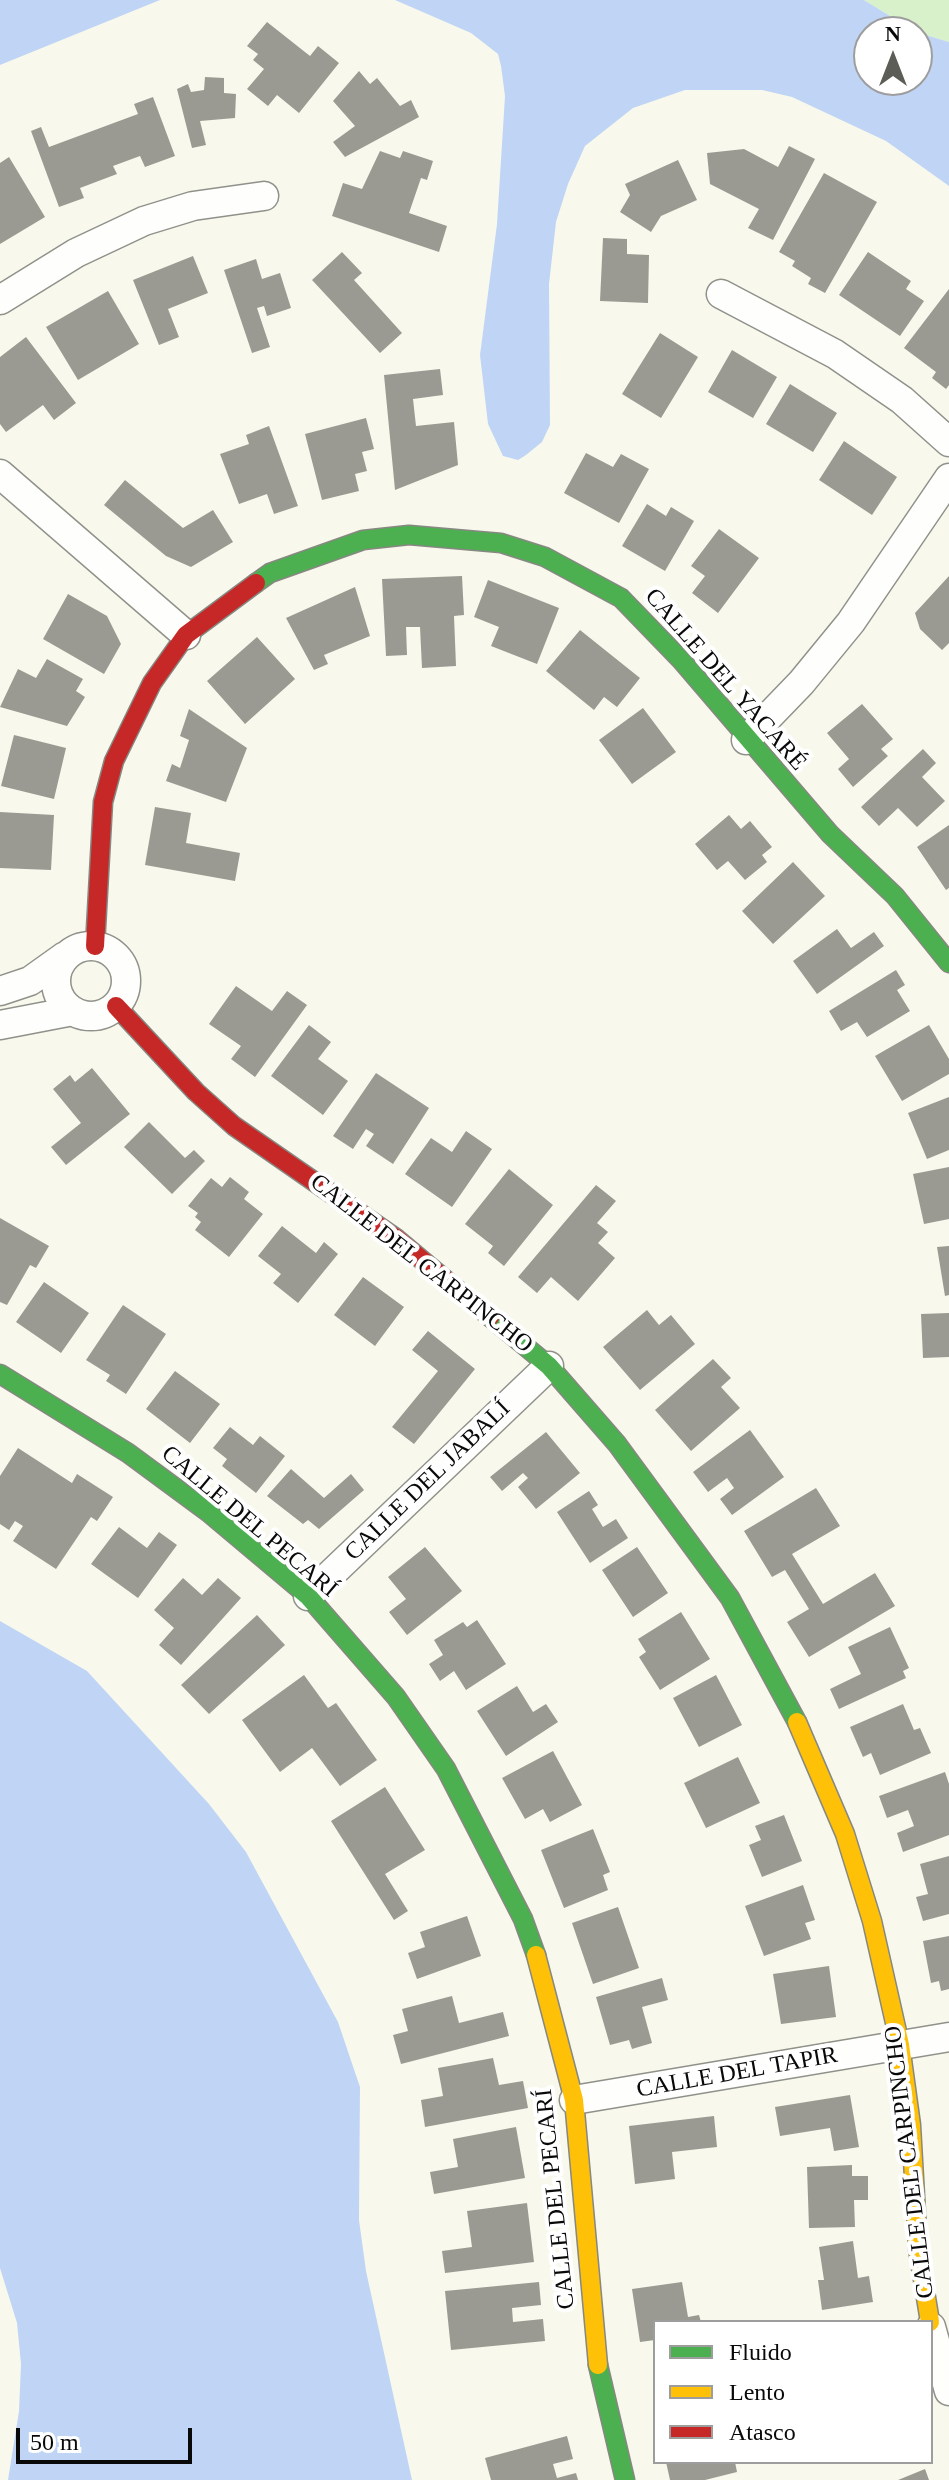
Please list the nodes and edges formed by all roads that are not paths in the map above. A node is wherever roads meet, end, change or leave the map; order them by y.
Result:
1 (264, 196) dead end
2 (721, 294) dead end
3 (0, 300) edge
4 (949, 442) edge
5 (0, 474) edge
6 (949, 478) edge
7 (186, 635) junction
8 (746, 740) junction
9 (95, 946) junction
10 (65, 956) junction
11 (949, 963) edge
12 (0, 991) edge
13 (116, 1006) junction
14 (73, 1011) junction
15 (0, 1025) edge
16 (549, 1366) junction
17 (0, 1374) edge
18 (308, 1596) junction
19 (949, 2037) edge
20 (900, 2045) junction
21 (574, 2100) junction
22 (929, 2320) edge
23 (933, 2335) edge
24 (949, 2391) edge
25 (625, 2480) edge

1 - 3 street
2 - 4 street
5 - 7 street
6 - 8 street
7 - 8 street, CALLE DEL YACARÉ
7 - 9 street, CALLE DEL YACARÉ
8 - 11 street, CALLE DEL YACARÉ
9 - 10 street
9 - 13 street
10 - 12 street
10 - 14 street
13 - 14 street
13 - 16 street, CALLE DEL CARPINCHO
14 - 15 street
16 - 18 street, CALLE DEL JABALÍ
16 - 20 street, CALLE DEL CARPINCHO
17 - 18 street, CALLE DEL PECARÍ
18 - 21 street, CALLE DEL PECARÍ
19 - 20 street, CALLE DEL TAPIR
20 - 21 street, CALLE DEL TAPIR
20 - 22 street, CALLE DEL CARPINCHO
21 - 25 street, CALLE DEL PECARÍ
23 - 24 street, CALLE DEL CARPINCHO

